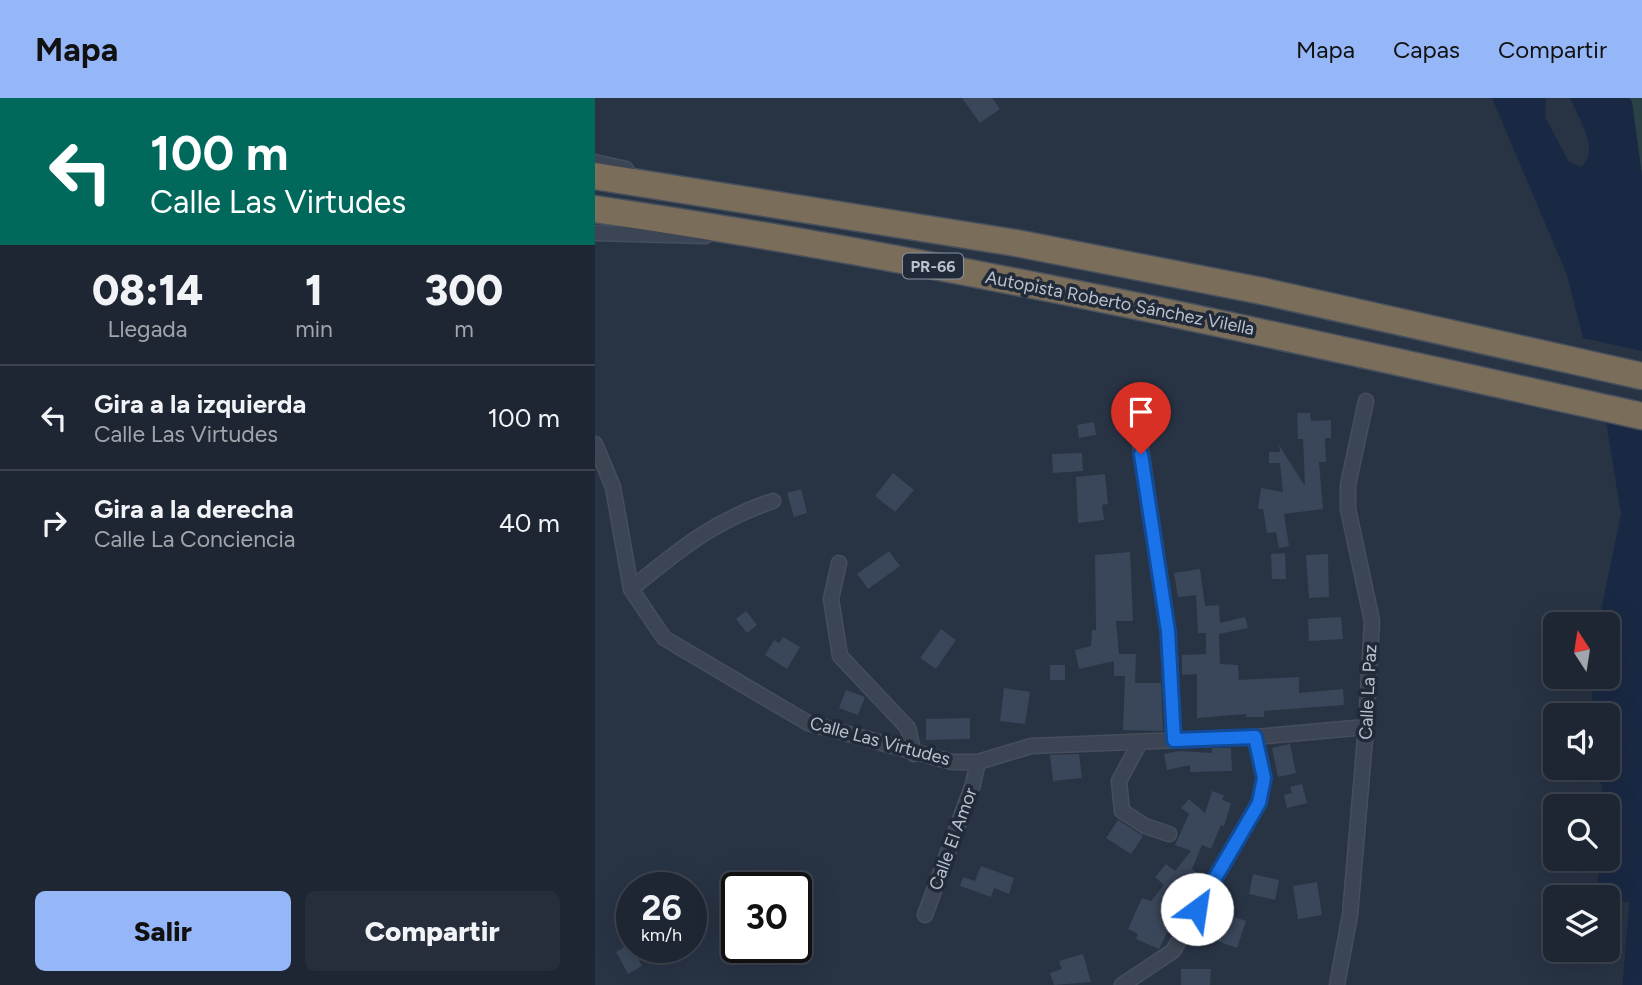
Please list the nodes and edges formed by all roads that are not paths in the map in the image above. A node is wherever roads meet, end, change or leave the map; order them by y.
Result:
1 (595, 162) edge
2 (595, 176) edge
3 (753, 199) junction
4 (595, 209) edge
5 (595, 233) edge
6 (740, 234) junction
7 (1642, 376) edge
8 (1366, 401) dead end
9 (1642, 416) edge
10 (1137, 429) dead end
11 (595, 444) edge
12 (773, 501) dead end
13 (839, 563) dead end
14 (631, 589) junction
15 (1366, 727) junction
16 (1255, 737) junction
17 (1174, 740) junction
18 (1140, 742) junction
19 (914, 754) junction
20 (978, 762) junction
21 (1169, 834) dead end
22 (925, 915) dead end
23 (1122, 985) edge
24 (1338, 985) edge

1 - 3 street
2 - 3 highway, PR-66
3 - 7 highway, PR-66
4 - 6 highway, Autopista Roberto Sánchez Vilella / PR-66
5 - 6 street
6 - 9 highway, Autopista Roberto Sánchez Vilella / PR-66
8 - 15 street, Calle La Paz
10 - 17 street
11 - 14 street, Calle Las Virtudes
12 - 14 street
13 - 19 street
14 - 19 street, Calle Las Virtudes
15 - 16 street, Calle Las Virtudes
15 - 24 street, Calle La Paz
16 - 17 street, Calle Las Virtudes
16 - 23 street
17 - 18 street, Calle Las Virtudes
18 - 20 street, Calle Las Virtudes
18 - 21 street
19 - 20 street, Calle Las Virtudes
20 - 22 street, Calle El Amor

